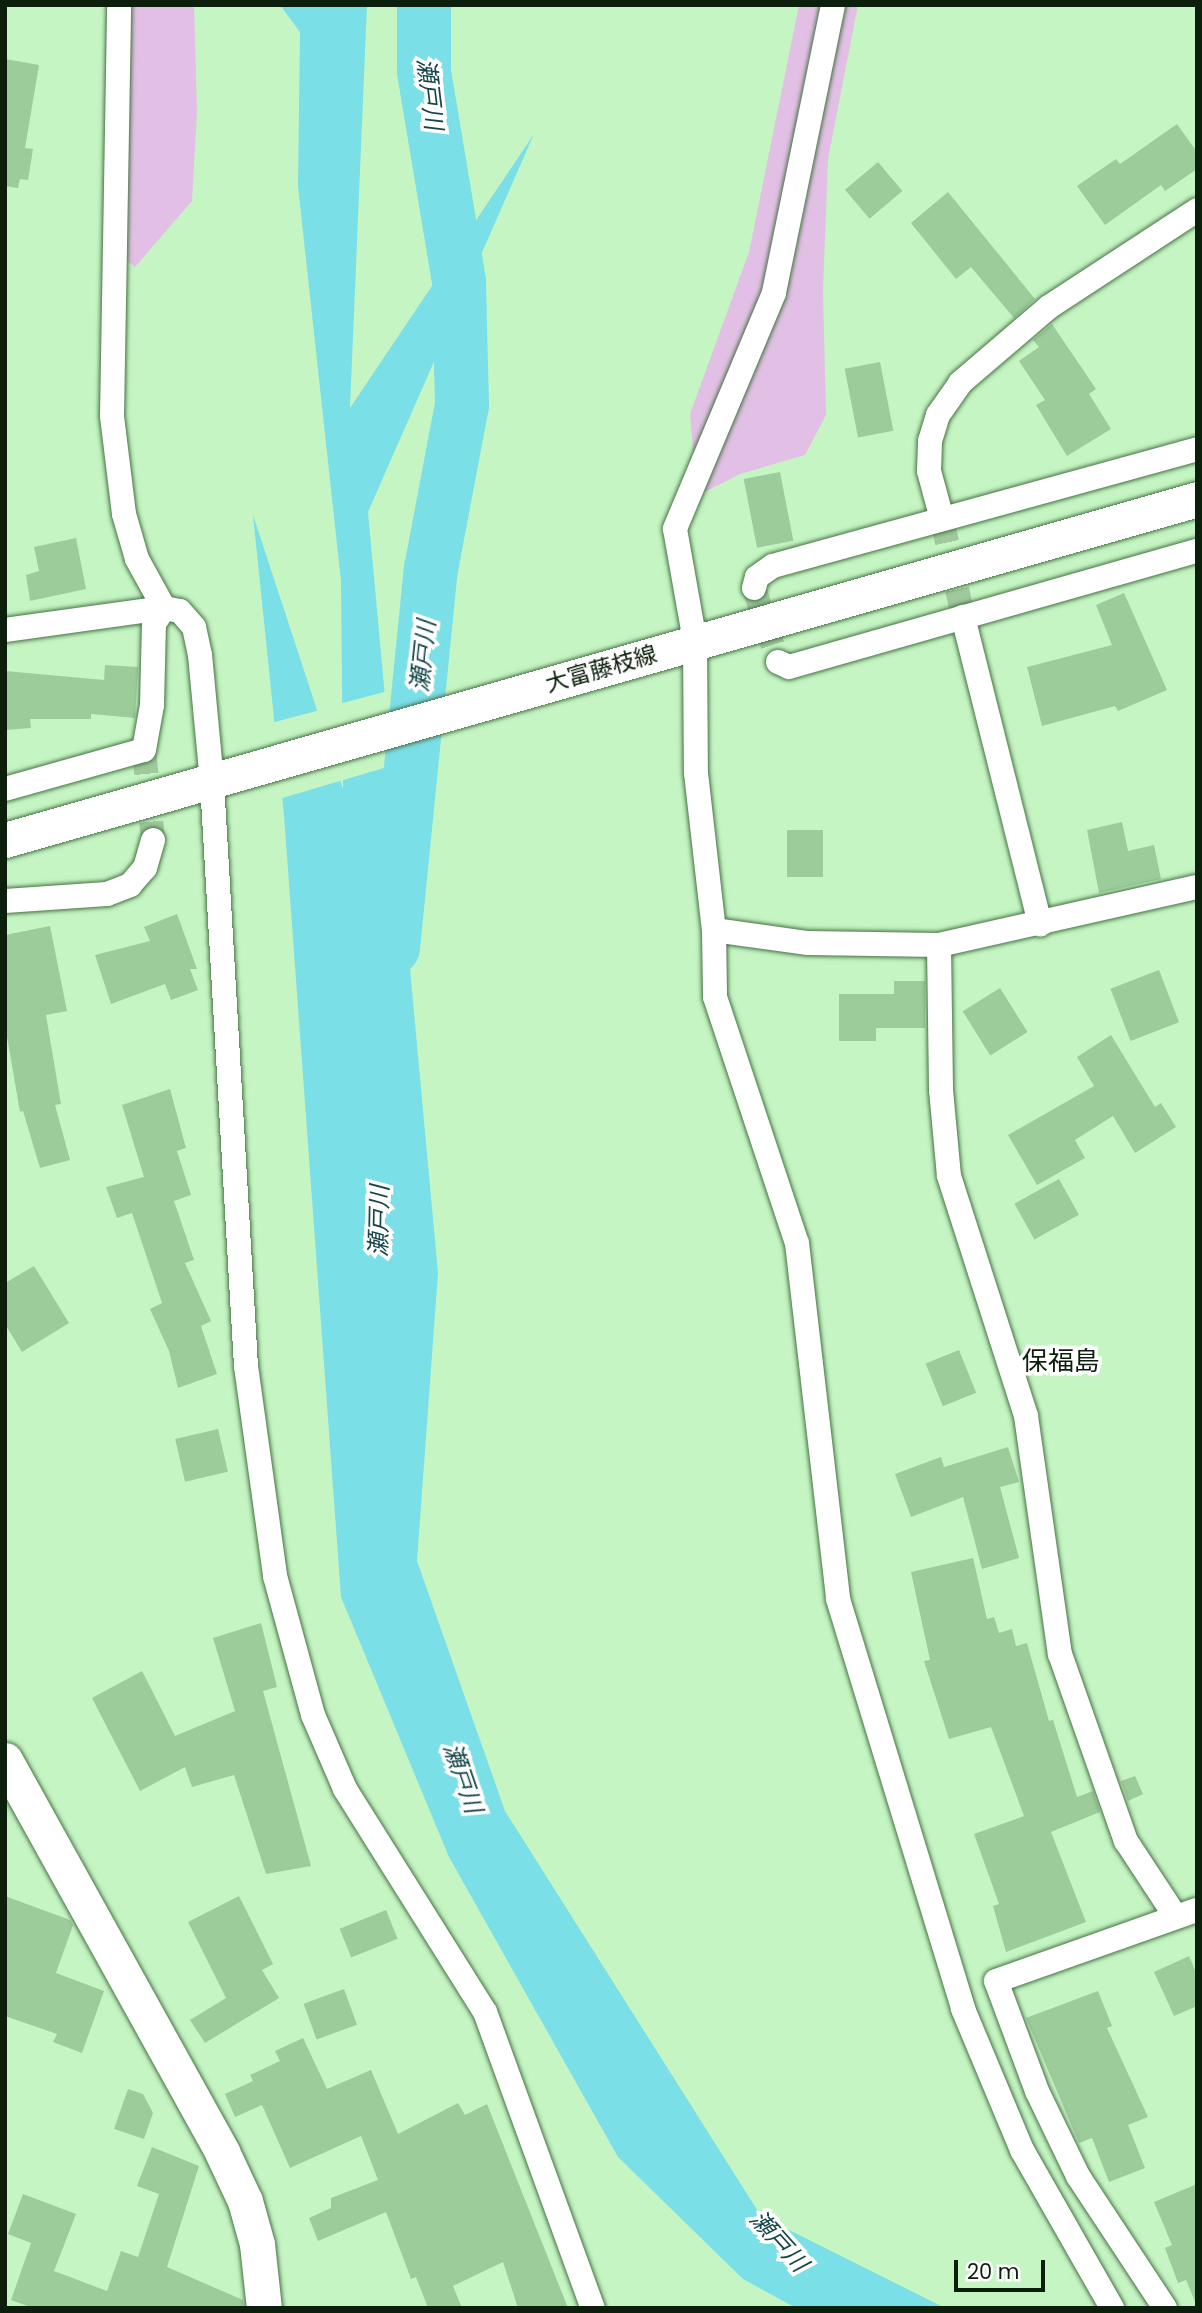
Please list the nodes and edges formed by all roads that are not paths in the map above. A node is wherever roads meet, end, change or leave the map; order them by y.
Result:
1 (119, 5) edge
2 (833, 5) edge
3 (1197, 211) edge
4 (1197, 449) edge
5 (1197, 499) edge
6 (942, 519) junction
7 (1197, 551) edge
8 (754, 588) dead end
9 (164, 608) junction
10 (963, 617) junction
11 (5, 630) edge
12 (682, 645) junction
13 (778, 662) dead end
14 (225, 778) junction
15 (5, 789) edge
16 (5, 840) edge
17 (153, 840) tunnel mouth
18 (1197, 887) edge
19 (5, 901) edge
20 (1040, 924) junction
21 (714, 930) junction
22 (939, 945) junction
23 (5, 1760) edge
24 (1186, 1912) edge
25 (269, 2306) edge
26 (593, 2308) edge
27 (1112, 2308) edge
28 (1165, 2308) edge

1 - 9 street
2 - 12 street
3 - 6 street
4 - 6 street
5 - 12 main road, 大富藤枝線
6 - 8 street
7 - 10 street
9 - 11 street
9 - 14 street
9 - 15 street
10 - 13 street
10 - 20 street
12 - 14 main road, 大富藤枝線
12 - 21 street
14 - 16 main road, 大富藤枝線
14 - 26 street
17 - 19 street
18 - 20 street
20 - 22 street
21 - 22 street
21 - 27 street
22 - 24 street
23 - 25 main road
24 - 28 street

